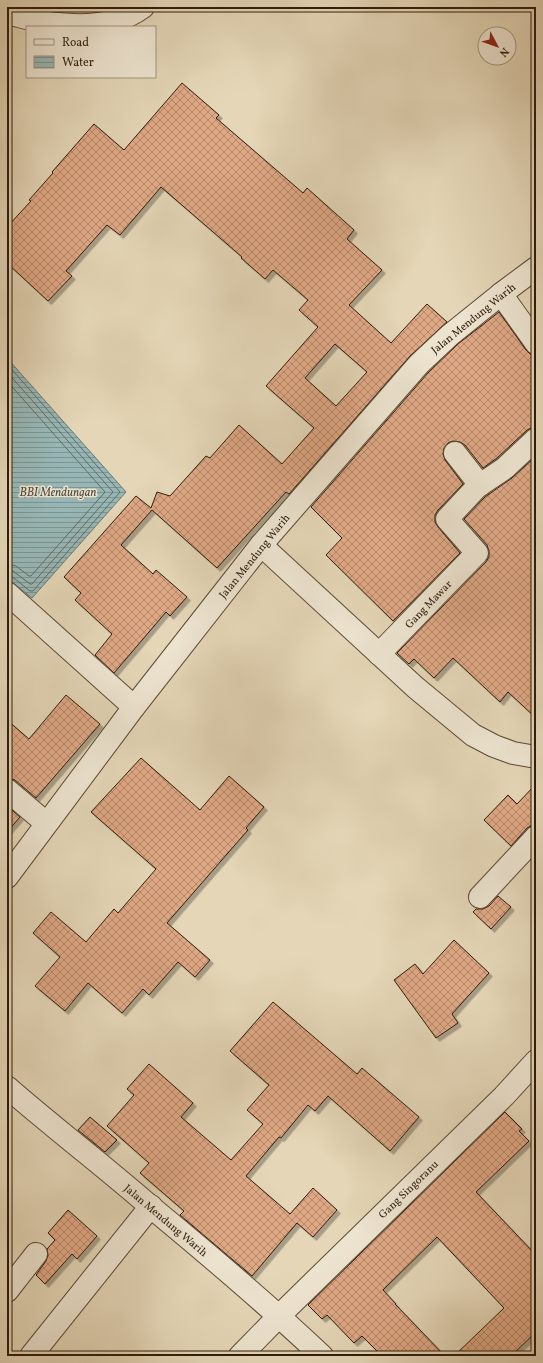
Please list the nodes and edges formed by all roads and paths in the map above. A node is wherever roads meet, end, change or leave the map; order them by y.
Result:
1 (143, 7) edge
2 (7, 13) edge
3 (536, 268) edge
4 (501, 294) junction
5 (536, 343) edge
6 (536, 439) edge
7 (455, 453) dead end
8 (480, 485) junction
9 (261, 545) junction
10 (7, 593) edge
11 (379, 654) junction
12 (134, 707) junction
13 (536, 757) edge
14 (7, 790) edge
15 (46, 823) junction
16 (536, 837) edge
17 (7, 877) edge
18 (480, 897) dead end
19 (531, 1066) edge
20 (7, 1087) edge
21 (151, 1206) junction
22 (36, 1254) dead end
23 (7, 1291) edge
24 (279, 1316) junction
25 (31, 1356) edge
26 (240, 1356) edge
27 (322, 1356) edge

1 - 2 street
3 - 4 street, Jalan Mendung Warih
4 - 5 street
4 - 9 street, Jalan Mendung Warih
6 - 8 street
7 - 8 street
8 - 11 street, Gang Mawar
9 - 11 street
9 - 12 street, Jalan Mendung Warih
10 - 12 street
11 - 13 street
12 - 15 street, Jalan Mendung Warih
14 - 15 street
15 - 17 street, Jalan Mendung Warih
16 - 18 street
19 - 24 street, Gang Singoranu
20 - 21 street, Jalan Mendung Warih
21 - 24 street, Jalan Mendung Warih
21 - 25 street
22 - 23 street
24 - 26 street, Gang Singoranu
24 - 27 street, Jalan Mendung Warih

